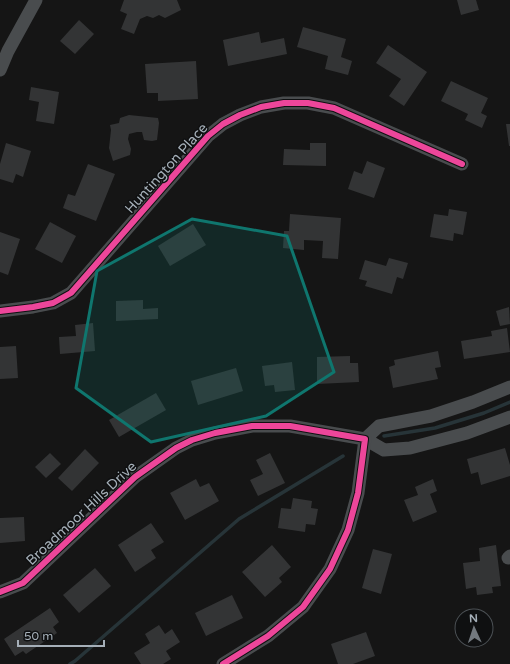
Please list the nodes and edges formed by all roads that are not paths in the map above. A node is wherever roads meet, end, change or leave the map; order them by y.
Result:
1 (36, 0) edge
2 (0, 70) edge
3 (462, 164) dead end
4 (0, 311) edge
5 (510, 386) edge
6 (510, 417) edge
7 (365, 439) junction
8 (0, 592) edge
9 (223, 664) edge

1 - 2 street
3 - 4 street, Huntington Place
5 - 7 street
6 - 7 street, Broadmoor Hills Drive
7 - 8 street, Broadmoor Hills Drive
7 - 9 street

